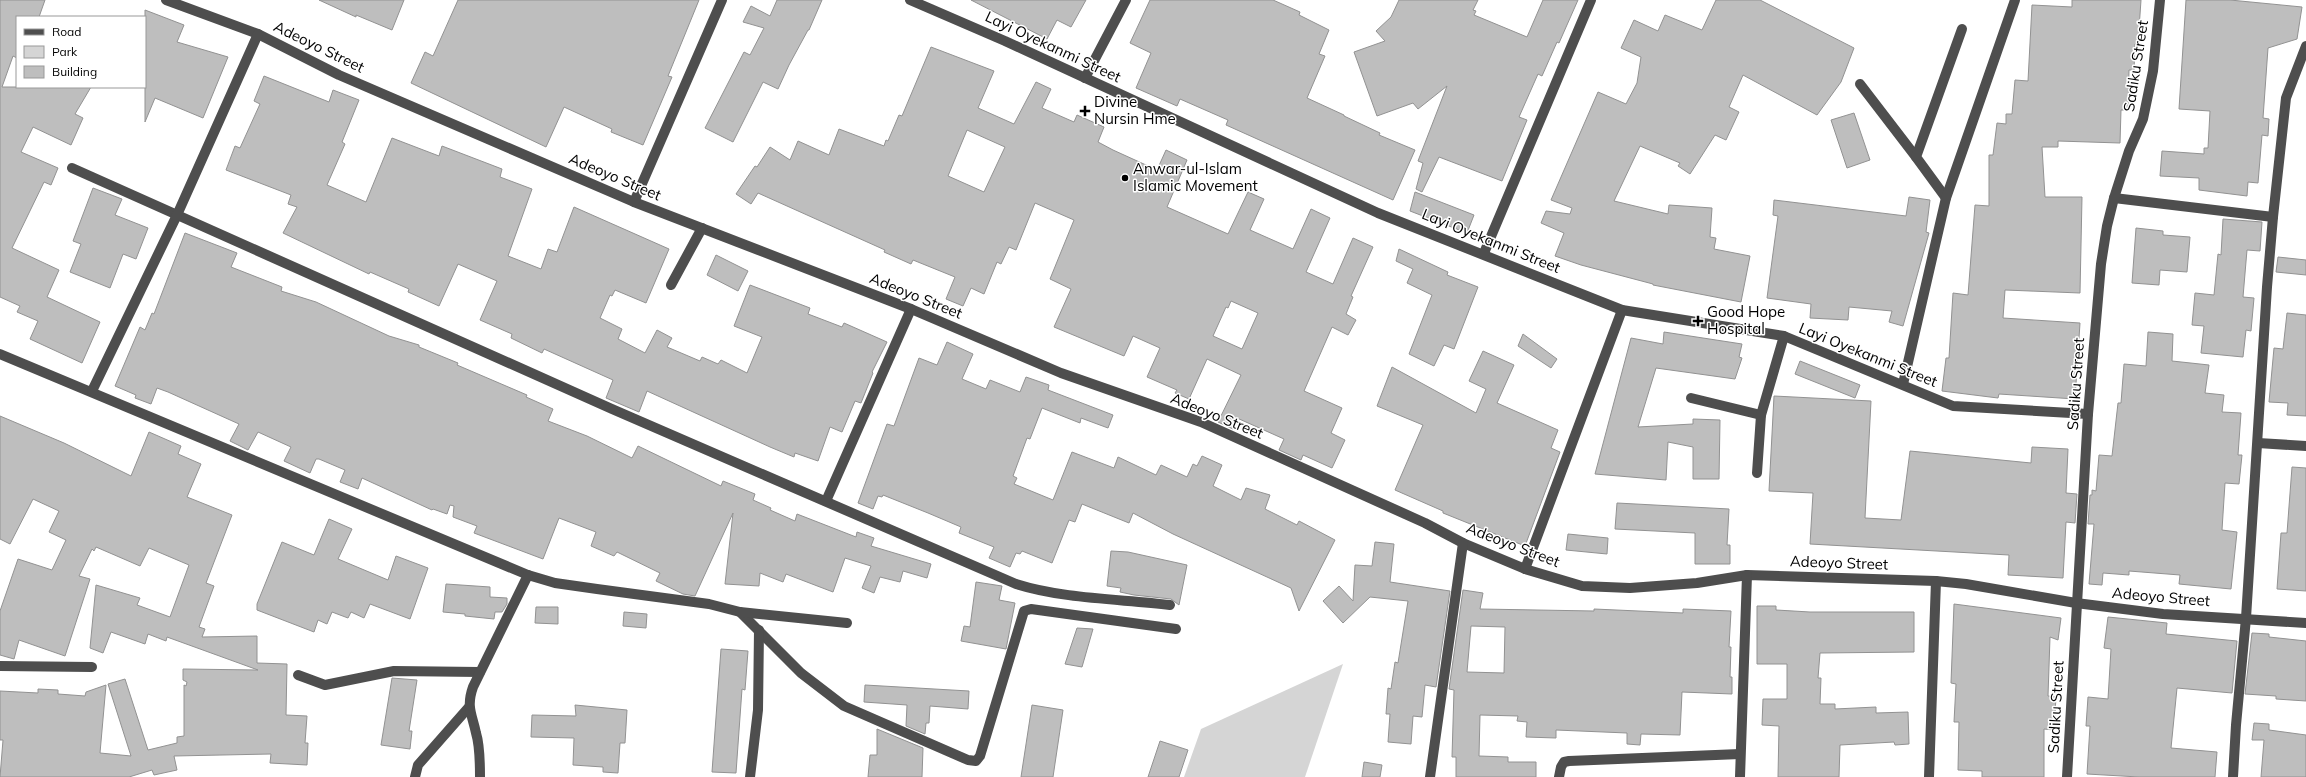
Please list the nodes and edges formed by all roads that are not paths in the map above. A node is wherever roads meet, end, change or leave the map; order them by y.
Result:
1 (166, 0) edge
2 (722, 0) edge
3 (910, 0) edge
4 (1126, 0) edge
5 (1591, 0) edge
6 (2014, 0) edge
7 (2160, 0) edge
8 (1962, 28) dead end
9 (258, 34) junction
10 (2306, 46) edge
11 (1085, 78) junction
12 (1860, 84) dead end
13 (1916, 157) junction
14 (72, 168) dead end
15 (1946, 198) junction
16 (2114, 198) junction
17 (634, 202) junction
18 (177, 215) junction
19 (2273, 217) junction
20 (702, 228) junction
21 (1484, 253) junction
22 (671, 285) dead end
23 (911, 309) junction
24 (1622, 310) junction
25 (1784, 336) junction
26 (0, 354) edge
27 (1903, 384) junction
28 (92, 391) junction
29 (1690, 398) dead end
30 (2088, 414) junction
31 (1761, 415) junction
32 (2258, 443) junction
33 (2306, 446) edge
34 (1757, 473) dead end
35 (826, 501) junction
36 (1463, 543) junction
37 (1524, 569) junction
38 (528, 575) junction
39 (1747, 575) junction
40 (1936, 582) junction
41 (2076, 603) junction
42 (1170, 605) dead end
43 (740, 612) junction
44 (2246, 618) junction
45 (846, 623) dead end
46 (2306, 623) edge
47 (1176, 629) dead end
48 (759, 630) junction
49 (0, 666) edge
50 (92, 667) dead end
51 (480, 672) junction
52 (298, 675) dead end
53 (469, 707) junction
54 (1740, 754) junction
55 (415, 777) edge
56 (480, 777) edge
57 (750, 777) edge
58 (1430, 777) edge
59 (1560, 777) edge
60 (1740, 777) edge
61 (1929, 777) edge
62 (2067, 777) edge
63 (2233, 777) edge

1 - 9 street, Adeoyo Street
2 - 17 street
3 - 11 street, Layi Oyekanmi Street
4 - 11 street
5 - 21 street
6 - 15 street
7 - 16 street, Sadiku Street
8 - 13 street
9 - 17 street, Adeoyo Street
9 - 18 street
10 - 19 street
11 - 21 street, Layi Oyekanmi Street
12 - 13 street
13 - 15 street
14 - 18 street
15 - 27 street
16 - 19 street
16 - 30 street, Sadiku Street
17 - 20 street, Adeoyo Street
18 - 28 street
18 - 35 street
19 - 32 street
20 - 22 street
20 - 23 street, Adeoyo Street
21 - 24 street, Layi Oyekanmi Street
23 - 35 street
23 - 36 street, Adeoyo Street
24 - 25 street, Layi Oyekanmi Street
24 - 37 street
25 - 27 street, Layi Oyekanmi Street
25 - 31 street
26 - 28 street
27 - 30 street, Layi Oyekanmi Street
28 - 38 street
29 - 31 street
30 - 41 street, Sadiku Street
31 - 34 street
32 - 33 street
32 - 44 street
35 - 42 street
36 - 37 street, Adeoyo Street
36 - 58 street
37 - 39 street, Adeoyo Street
38 - 43 street
38 - 51 street
39 - 40 street, Adeoyo Street
39 - 54 street
40 - 41 street, Adeoyo Street
40 - 61 street
41 - 44 street, Adeoyo Street
41 - 62 street, Sadiku Street
43 - 45 street
43 - 48 street
44 - 46 street, Adeoyo Street
44 - 63 street
47 - 48 street
48 - 57 street
49 - 50 street
51 - 52 street
51 - 53 street
53 - 55 street
53 - 56 street
54 - 59 street
54 - 60 street

